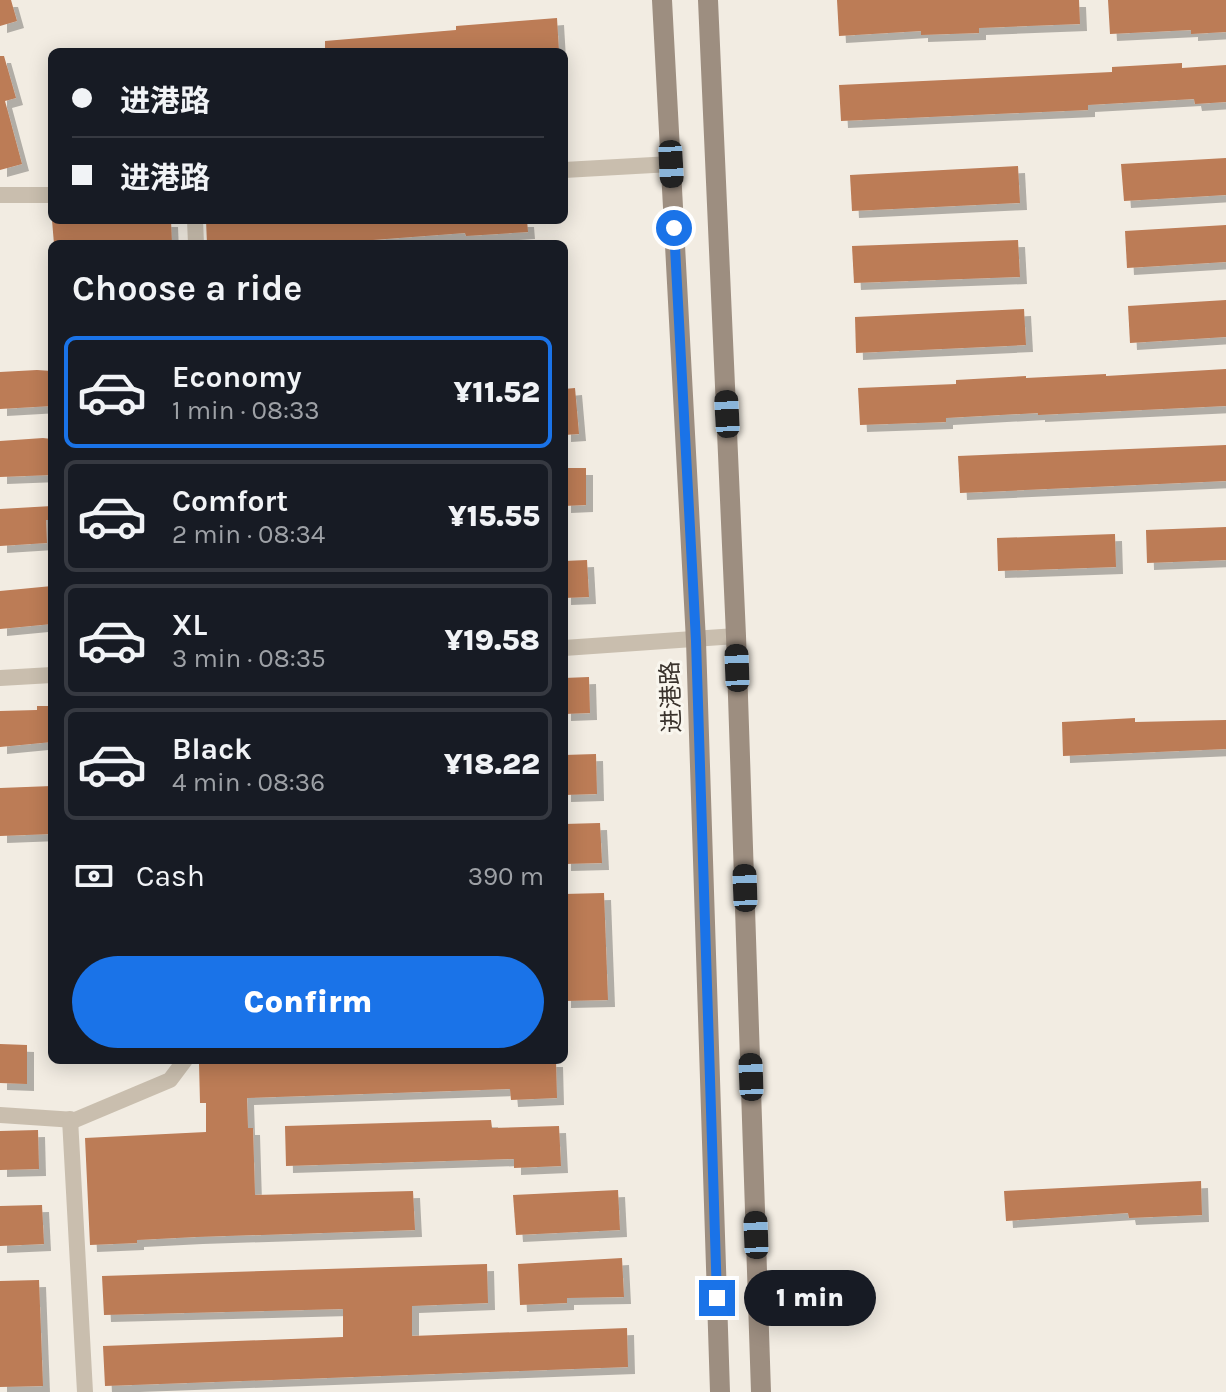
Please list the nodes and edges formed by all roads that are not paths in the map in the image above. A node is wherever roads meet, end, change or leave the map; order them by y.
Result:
1 (662, 0) edge
2 (708, 0) edge
3 (671, 164) junction
4 (568, 170) edge
5 (0, 195) edge
6 (48, 195) edge
7 (736, 636) junction
8 (696, 641) junction
9 (568, 648) edge
10 (48, 675) edge
11 (0, 678) edge
12 (182, 1064) edge
13 (0, 1115) edge
14 (70, 1119) junction
15 (85, 1392) edge
16 (720, 1392) edge
17 (761, 1392) edge

1 - 3 main road, 进港路
2 - 7 main road
3 - 4 street
3 - 8 main road, 进港路
5 - 6 street
7 - 8 street
7 - 17 main road
8 - 9 street
8 - 16 main road, 进港路
10 - 11 street
12 - 14 street
13 - 14 street
14 - 15 street

